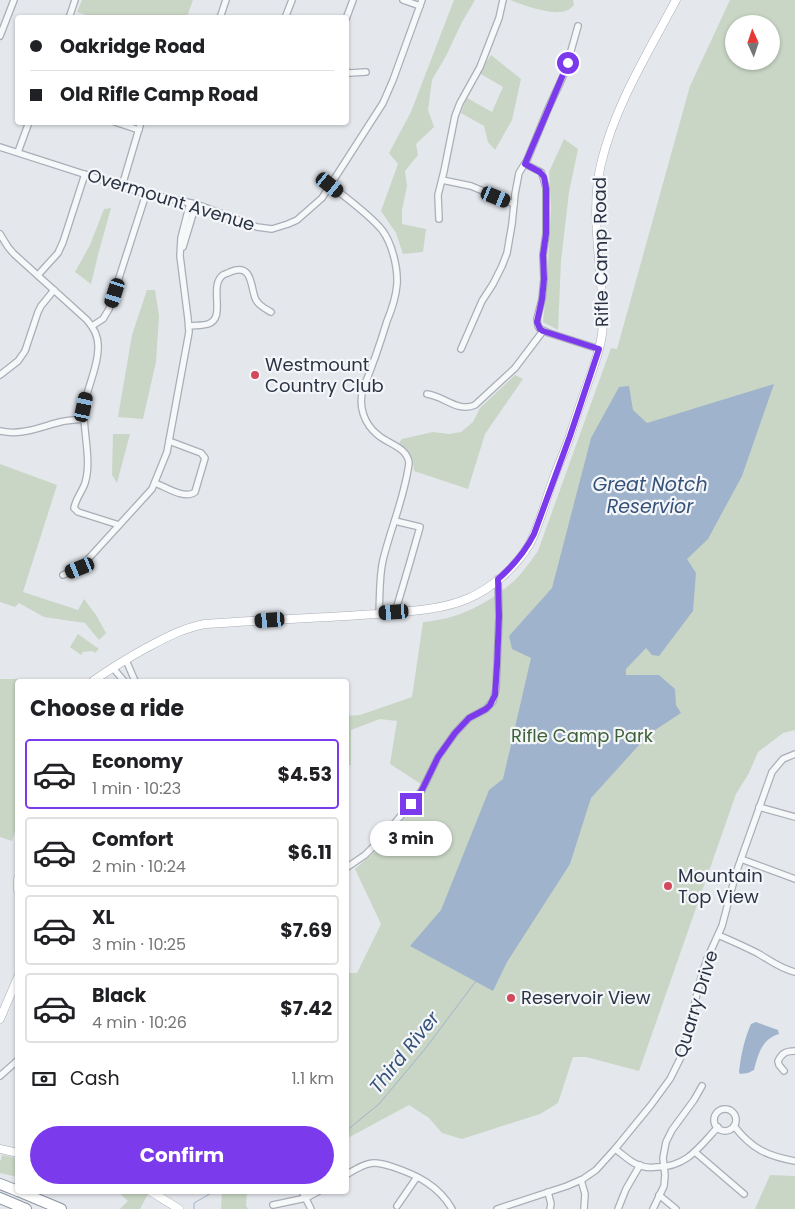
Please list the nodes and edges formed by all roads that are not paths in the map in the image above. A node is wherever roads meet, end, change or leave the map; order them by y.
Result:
1 (14, 0) edge
2 (75, 0) edge
3 (226, 0) edge
4 (292, 0) edge
5 (353, 0) edge
6 (403, 0) edge
7 (503, 0) edge
8 (676, 0) edge
9 (421, 3) edge
10 (70, 15) edge
11 (221, 15) edge
12 (286, 15) edge
13 (348, 15) edge
14 (3, 18) edge
15 (578, 26) dead end
16 (0, 36) edge
17 (366, 72) dead end
18 (349, 74) edge
19 (29, 125) edge
20 (124, 125) edge
21 (140, 125) edge
22 (139, 130) junction
23 (0, 147) edge
24 (18, 152) junction
25 (525, 164) junction
26 (85, 174) junction
27 (442, 180) junction
28 (330, 185) junction
29 (122, 186) junction
30 (146, 194) junction
31 (193, 204) junction
32 (514, 204) junction
33 (439, 219) dead end
34 (0, 234) edge
35 (3, 244) edge
36 (38, 275) junction
37 (54, 290) junction
38 (271, 312) dead end
39 (92, 326) junction
40 (188, 326) junction
41 (543, 331) junction
42 (462, 349) dead end
43 (599, 349) junction
44 (0, 375) edge
45 (427, 394) dead end
46 (84, 419) junction
47 (0, 431) edge
48 (169, 441) junction
49 (155, 483) junction
50 (395, 521) junction
51 (119, 525) junction
52 (63, 575) dead end
53 (498, 579) junction
54 (394, 612) junction
55 (379, 614) junction
56 (126, 660) junction
57 (113, 668) junction
58 (95, 679) edge
59 (122, 679) edge
60 (134, 679) edge
61 (795, 754) edge
62 (759, 807) junction
63 (795, 817) edge
64 (741, 859) junction
65 (349, 866) edge
66 (795, 879) edge
67 (718, 935) junction
68 (795, 972) edge
69 (15, 984) edge
70 (0, 1019) edge
71 (795, 1051) edge
72 (15, 1063) edge
73 (784, 1071) dead end
74 (0, 1076) edge
75 (702, 1086) dead end
76 (734, 1126) junction
77 (718, 1128) junction
78 (0, 1149) edge
79 (615, 1149) junction
80 (695, 1152) junction
81 (15, 1153) edge
82 (795, 1161) edge
83 (640, 1165) junction
84 (664, 1167) junction
85 (349, 1173) edge
86 (418, 1177) junction
87 (580, 1180) junction
88 (0, 1184) edge
89 (15, 1190) edge
90 (548, 1192) junction
91 (25, 1194) edge
92 (155, 1194) edge
93 (304, 1194) edge
94 (313, 1194) edge
95 (744, 1194) dead end
96 (659, 1195) junction
97 (0, 1198) edge
98 (306, 1198) junction
99 (273, 1205) dead end
100 (397, 1206) dead end
101 (515, 1206) edge
102 (26, 1209) edge
103 (61, 1209) edge
104 (179, 1209) edge
105 (311, 1209) edge
106 (452, 1209) edge
107 (497, 1209) edge
108 (550, 1209) edge
109 (584, 1209) edge
110 (618, 1209) edge
111 (653, 1209) edge
112 (676, 1209) edge

1 - 14 street
2 - 10 street
3 - 11 street
4 - 12 street
5 - 13 street
6 - 9 street
7 - 27 street
8 - 43 street, Rifle Camp Road
9 - 28 street, Overmount Avenue
14 - 16 street
15 - 25 street
17 - 18 street
19 - 24 street
20 - 22 street
21 - 22 street
22 - 29 street
23 - 24 street, Overmount Avenue
24 - 26 street, Overmount Avenue
25 - 32 street
25 - 41 street
26 - 29 street, Overmount Avenue
26 - 36 street
27 - 32 street
27 - 33 street
28 - 31 street, Overmount Avenue
28 - 50 street
29 - 30 street, Overmount Avenue
30 - 31 street, Overmount Avenue
30 - 39 street
31 - 40 street
32 - 42 street
34 - 35 street
35 - 36 street
36 - 37 street
37 - 39 street
37 - 44 street
38 - 40 street
39 - 46 street
40 - 48 street
41 - 43 street
41 - 45 street
43 - 53 street, Rifle Camp Road
46 - 47 street
46 - 51 street
48 - 49 street
48 - 49 street
49 - 51 street
50 - 54 street
50 - 55 street
51 - 52 street
53 - 54 street, Rifle Camp Road
53 - 65 street
54 - 55 street, Rifle Camp Road
55 - 56 street, Rifle Camp Road
56 - 57 street, Rifle Camp Road
56 - 60 street
57 - 58 street, Rifle Camp Road
57 - 59 street
61 - 62 street, Quarry Drive
62 - 63 street
62 - 64 street, Quarry Drive
64 - 66 street
64 - 67 street, Quarry Drive
67 - 68 street
67 - 79 street, Quarry Drive
69 - 70 street
71 - 73 street
72 - 74 street
75 - 84 street
76 - 77 street
76 - 77 street
76 - 82 street
77 - 80 street
78 - 81 street
79 - 83 street
79 - 87 street, Quarry Drive
80 - 84 street
80 - 95 street
83 - 84 street
83 - 110 street
84 - 96 street
85 - 86 street
86 - 100 street
86 - 106 street
87 - 90 street, Quarry Drive
87 - 109 street
88 - 89 highway
90 - 101 street, Quarry Drive
90 - 108 street
91 - 103 highway
92 - 104 street
93 - 98 street
94 - 98 street
96 - 111 street
96 - 112 street
97 - 102 highway
98 - 99 street
98 - 105 street
101 - 107 street, Quarry Drive

